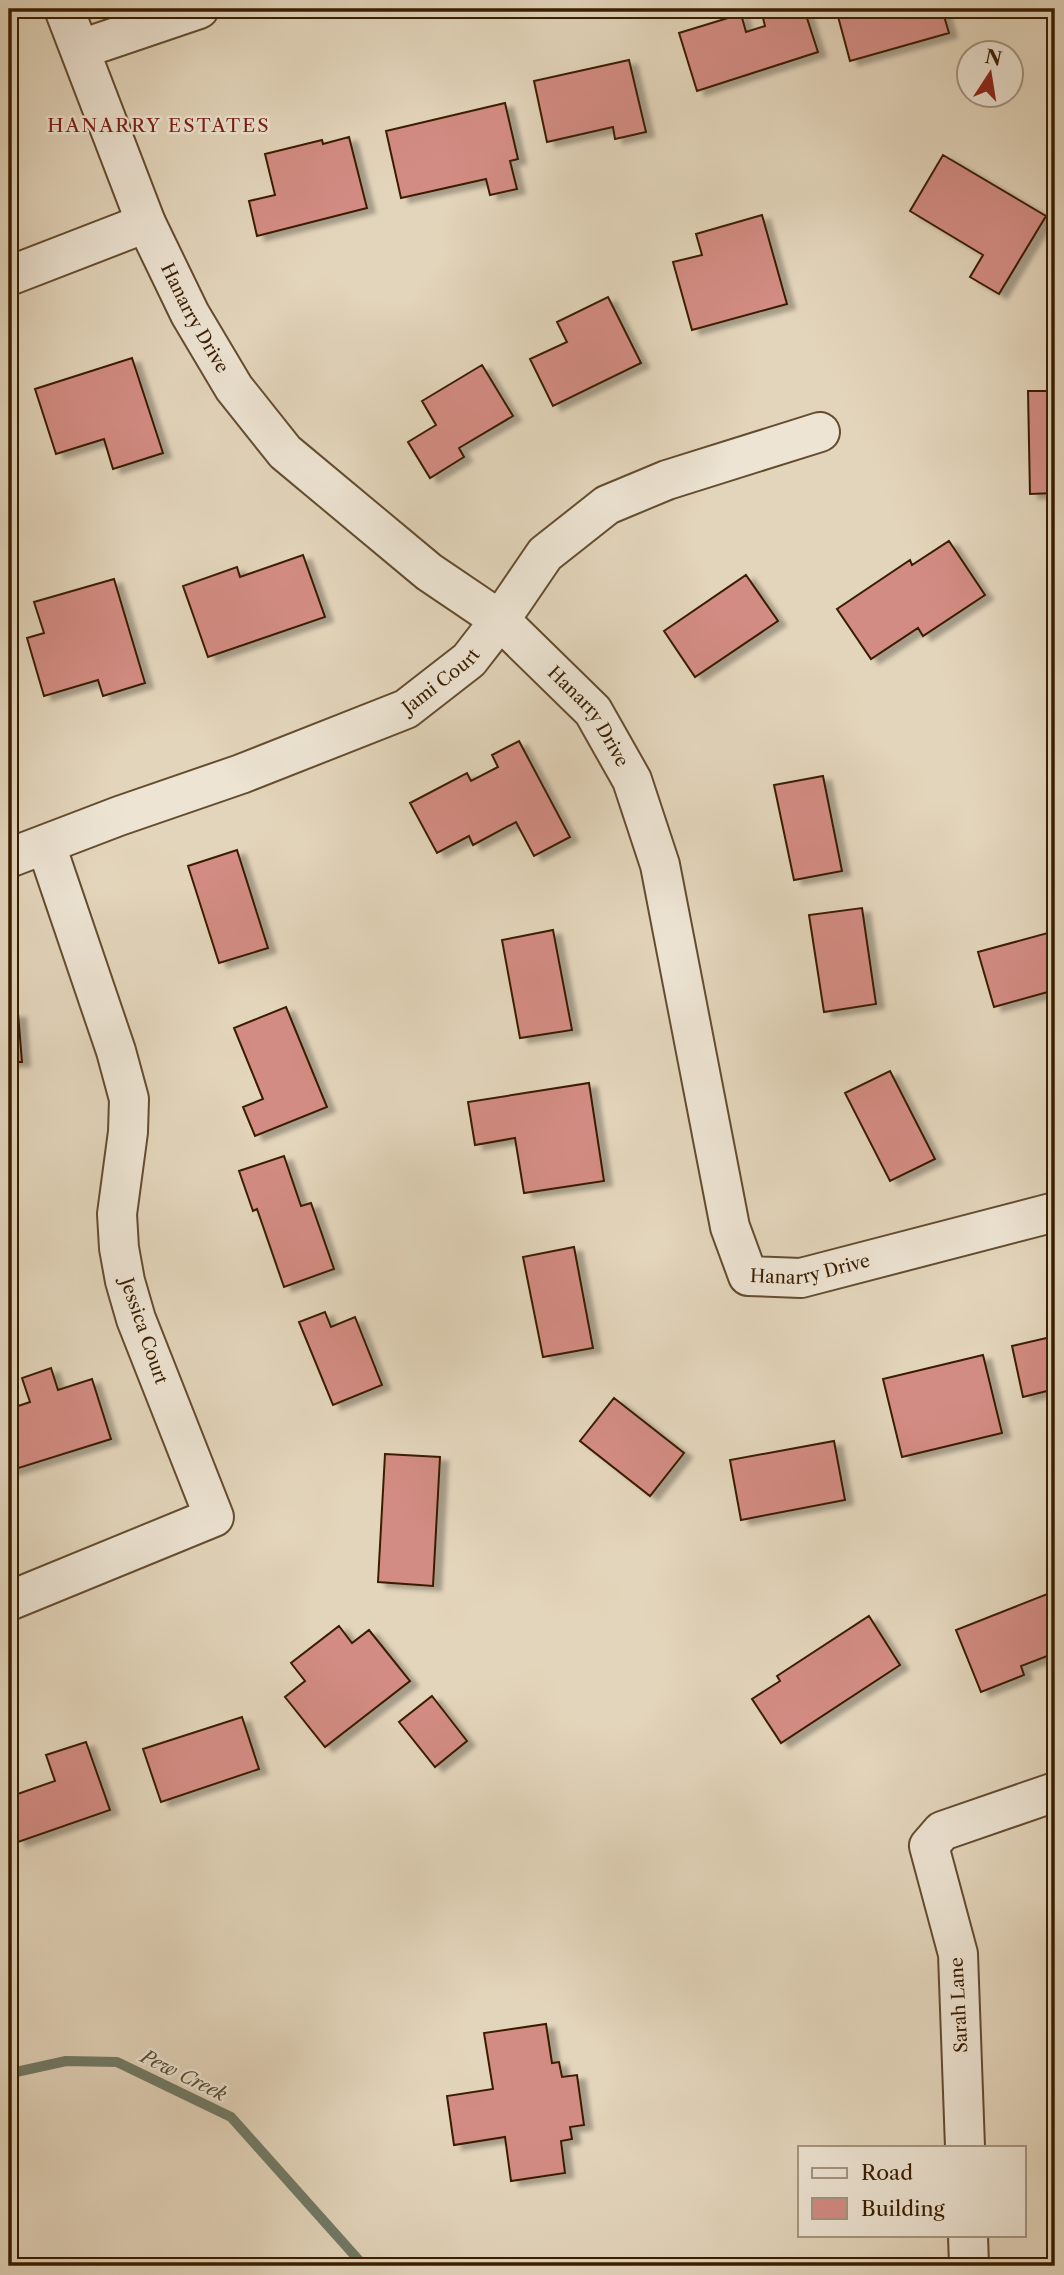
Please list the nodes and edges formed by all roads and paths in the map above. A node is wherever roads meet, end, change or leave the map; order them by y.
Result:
1 (64, 9) edge
2 (199, 9) edge
3 (81, 49) junction
4 (146, 223) junction
5 (9, 276) edge
6 (820, 432) dead end
7 (500, 620) junction
8 (46, 845) junction
9 (9, 858) edge
10 (1055, 1212) edge
11 (9, 1601) edge
12 (1055, 1792) edge
13 (965, 2146) edge
14 (968, 2236) edge
15 (969, 2266) edge

1 - 3 street, Hanarry Drive
2 - 3 street
3 - 4 street, Hanarry Drive
4 - 5 street
4 - 7 street, Hanarry Drive
6 - 7 street, Jami Court
7 - 8 street, Jami Court
7 - 10 street, Hanarry Drive
8 - 9 street, Jami Court
8 - 11 street, Jessica Court
12 - 13 street, Sarah Lane
14 - 15 street

